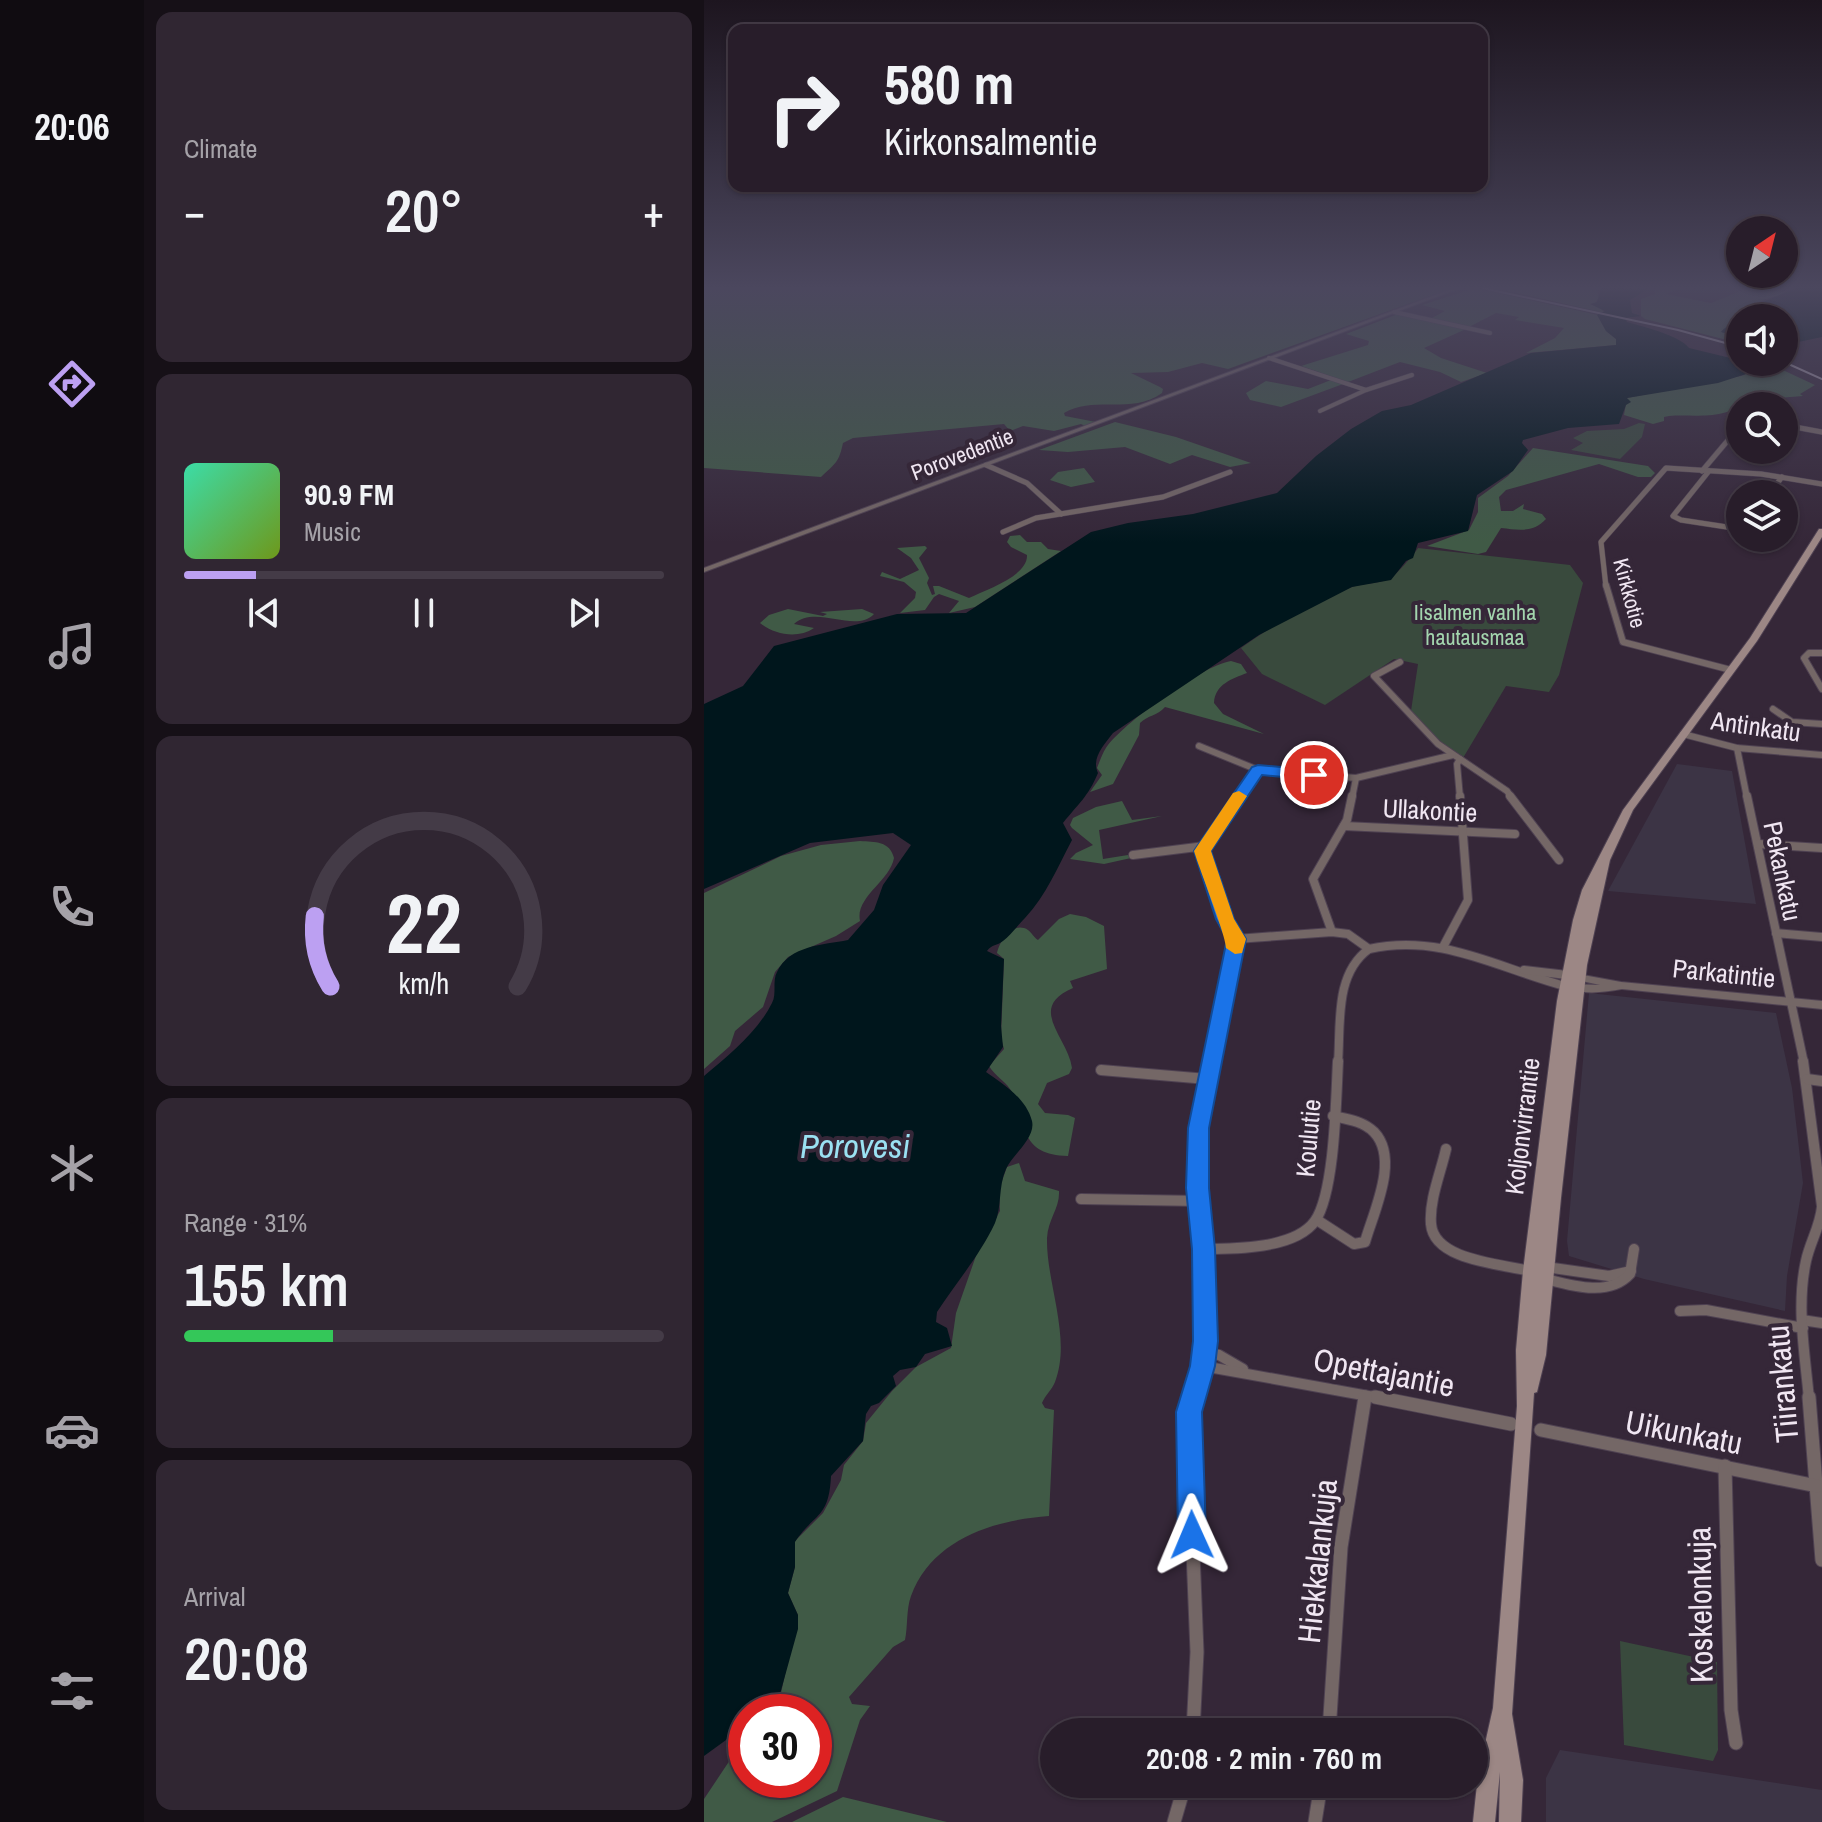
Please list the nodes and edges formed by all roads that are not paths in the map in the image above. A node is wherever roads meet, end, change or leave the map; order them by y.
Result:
1 (1229, 373) edge
2 (1315, 373) edge
3 (1412, 375) dead end
4 (1366, 390) junction
5 (1320, 411) dead end
6 (1798, 428) edge
7 (1822, 432) edge
8 (1726, 445) edge
9 (986, 465) junction
10 (1706, 471) junction
11 (1230, 472) dead end
12 (1822, 474) edge
13 (1782, 477) junction
14 (1780, 480) edge
15 (1820, 483) edge
16 (1061, 514) junction
17 (1726, 526) edge
18 (1822, 531) edge
19 (1003, 532) dead end
20 (704, 570) edge
21 (1822, 653) edge
22 (1400, 662) dead end
23 (1731, 670) junction
24 (1822, 689) edge
25 (1773, 709) dead end
26 (1822, 724) edge
27 (1683, 734) junction
28 (1199, 746) dead end
29 (1737, 748) junction
30 (1822, 755) edge
31 (1457, 757) junction
32 (1258, 770) junction
33 (1356, 778) junction
34 (1344, 826) junction
35 (1462, 832) junction
36 (1515, 834) dead end
37 (1758, 844) junction
38 (1205, 846) junction
39 (1822, 848) edge
40 (1133, 855) dead end
41 (1559, 860) dead end
42 (1332, 932) junction
43 (1776, 933) junction
44 (1822, 937) edge
45 (1236, 939) junction
46 (1443, 947) junction
47 (1369, 949) junction
48 (1573, 981) junction
49 (1790, 1002) junction
50 (1822, 1005) edge
51 (1101, 1070) dead end
52 (1207, 1079) junction
53 (1807, 1079) junction
54 (1822, 1081) edge
55 (1333, 1116) junction
56 (1446, 1149) dead end
57 (1081, 1199) dead end
58 (1201, 1201) junction
59 (1822, 1213) edge
60 (1317, 1220) junction
61 (1203, 1249) junction
62 (1634, 1249) dead end
63 (1531, 1271) junction
64 (1547, 1273) junction
65 (1680, 1311) dead end
66 (1822, 1323) edge
67 (1803, 1324) junction
68 (1205, 1352) junction
69 (1203, 1366) junction
70 (1248, 1372) junction
71 (1365, 1397) junction
72 (1526, 1406) junction
73 (1511, 1424) dead end
74 (1541, 1430) dead end
75 (1725, 1466) junction
76 (1817, 1486) junction
77 (1822, 1560) edge
78 (1503, 1708) junction
79 (1194, 1718) edge
80 (1330, 1718) edge
81 (1736, 1743) dead end
82 (1181, 1798) edge
83 (1319, 1798) edge
84 (1174, 1822) edge
85 (1315, 1822) edge
86 (1484, 1822) edge
87 (1510, 1822) edge

1 - 9 street, Porovedentie
2 - 4 street
3 - 4 street
4 - 5 street
6 - 7 street
8 - 10 street
9 - 16 street
9 - 20 street, Porovedentie
10 - 13 street
10 - 17 street
10 - 23 street, Kirkkotie
11 - 16 street
12 - 15 street
13 - 14 street
13 - 15 street
16 - 19 street
18 - 23 main road, Koljonvirrantie
21 - 24 street
22 - 31 street
23 - 27 main road, Koljonvirrantie
25 - 26 street
27 - 29 street, Antinkatu
27 - 48 main road, Koljonvirrantie
28 - 32 street
29 - 30 street, Antinkatu
29 - 37 street, Pekankatu
31 - 33 street
31 - 35 street
31 - 41 street
32 - 33 street
32 - 38 street
33 - 34 street
34 - 35 street, Ullakontie
34 - 42 street
35 - 36 street, Ullakontie
35 - 46 street
37 - 39 street
37 - 43 street, Pekankatu
38 - 40 street
38 - 45 street
42 - 45 street
42 - 47 street
43 - 44 street
43 - 49 street, Pekankatu
45 - 52 street
46 - 47 street
46 - 48 street
47 - 55 street, Koulutie
48 - 49 street, Parkatintie
48 - 63 main road, Koljonvirrantie
48 - 64 main road, Koljonvirrantie
49 - 50 street, Parkatintie
49 - 53 street, Tiirankatu
51 - 52 street
52 - 58 street
53 - 54 street
53 - 59 street, Tiirankatu
55 - 60 street, Koulutie
55 - 60 street
56 - 63 street
57 - 58 street
58 - 61 street
59 - 67 street, Tiirankatu
60 - 61 street
61 - 68 street
62 - 64 street
63 - 64 street
63 - 72 main road, Koljonvirrantie
64 - 72 main road, Koljonvirrantie
65 - 67 street
66 - 67 street
67 - 76 street, Tiirankatu
68 - 69 street
68 - 70 street, Opettajantie
69 - 70 street, Opettajantie
69 - 79 street
70 - 71 street, Opettajantie
71 - 73 street, Opettajantie
71 - 80 street, Hiekkalankuja
72 - 78 main road, Koljonvirrantie
74 - 75 street, Uikunkatu
75 - 76 street, Uikunkatu
75 - 81 street, Koskelonkuja
76 - 77 street, Tiirankatu
78 - 86 main road
78 - 87 main road
82 - 84 street
83 - 85 street

